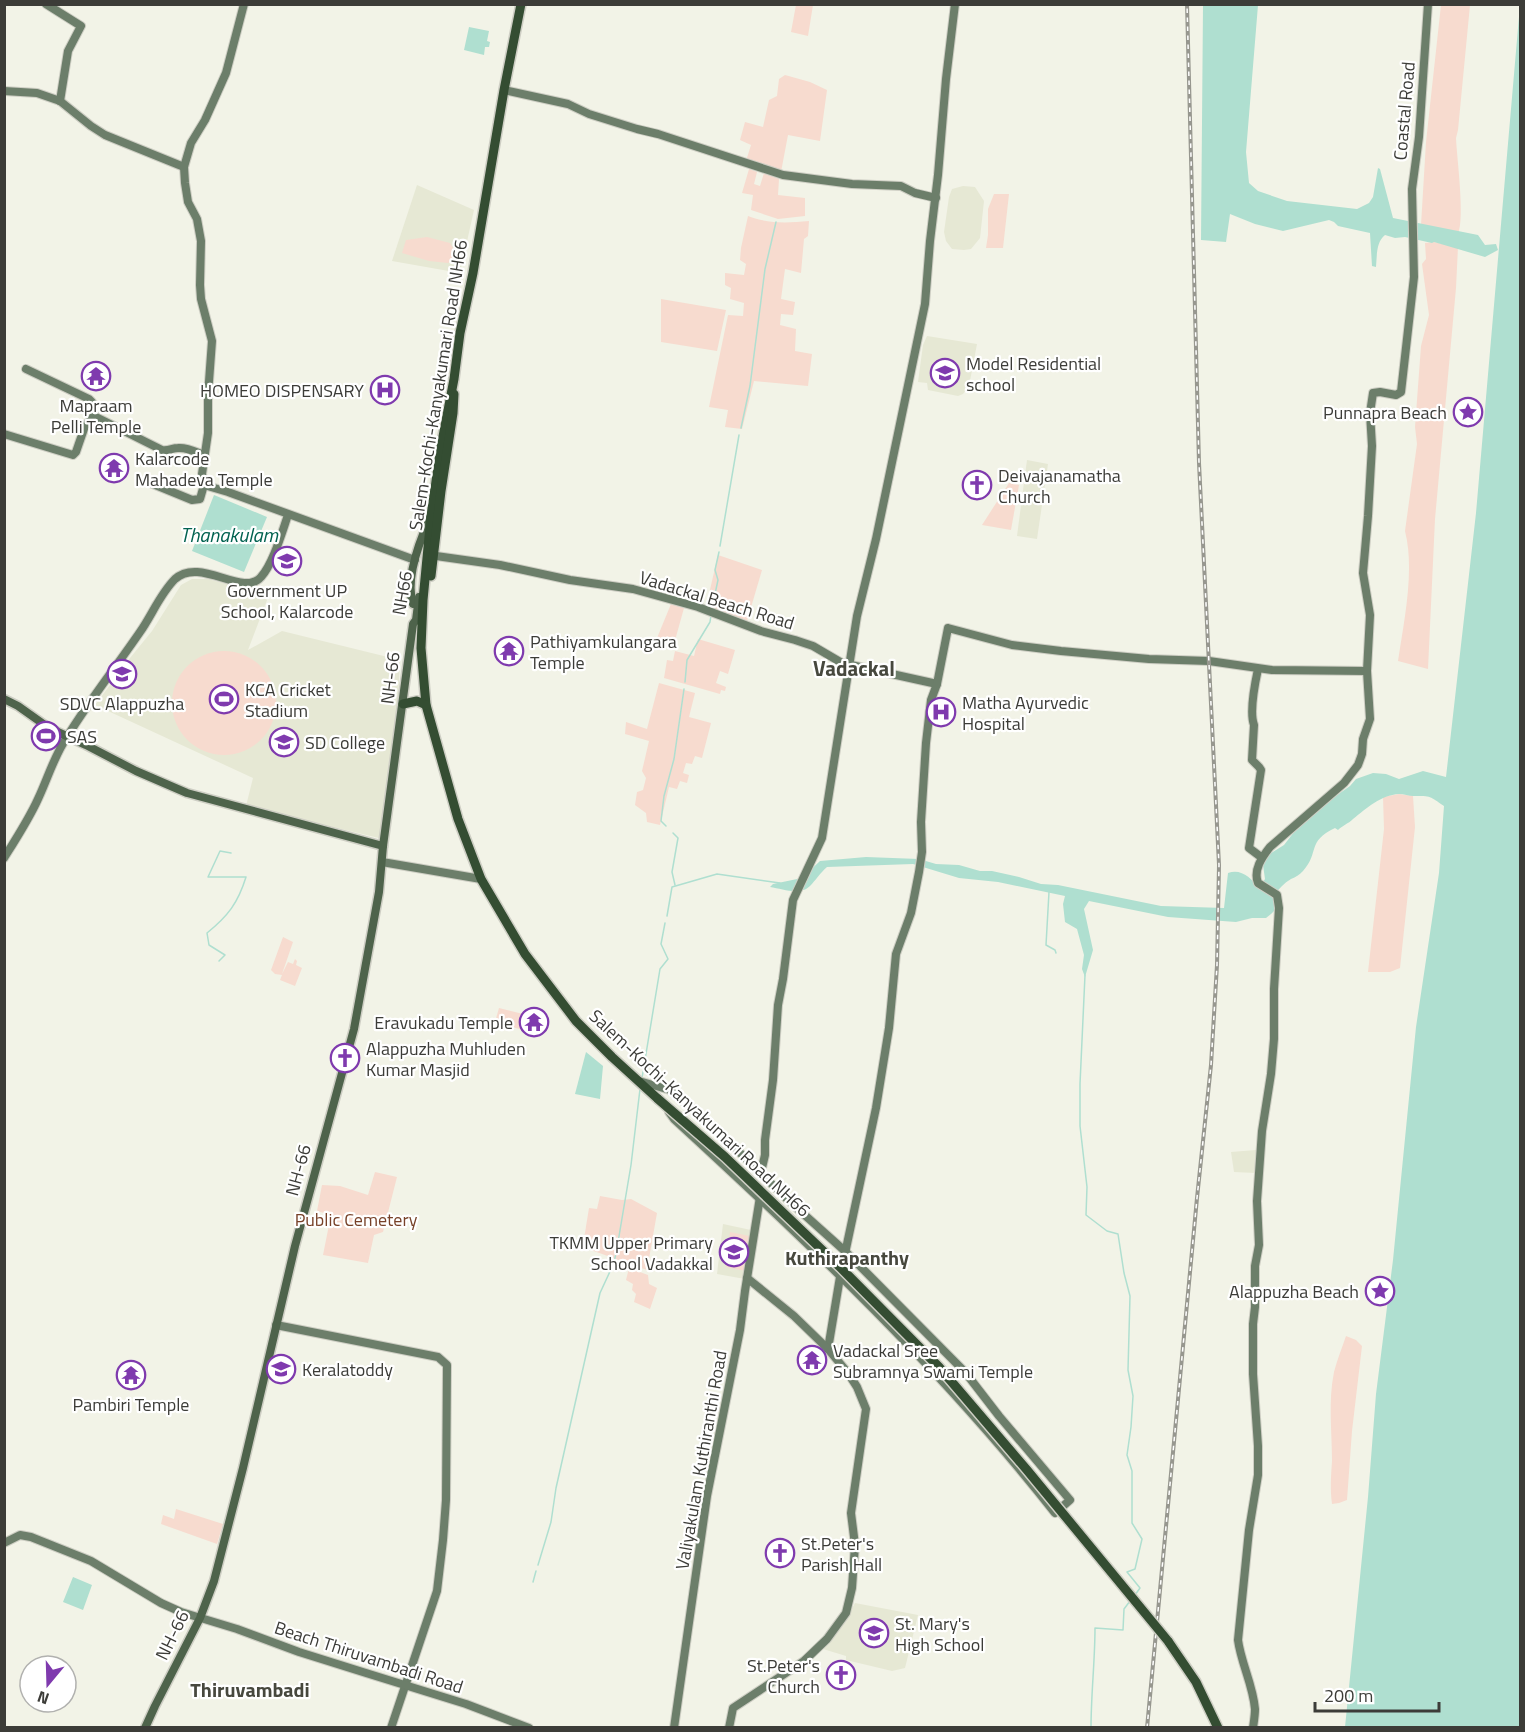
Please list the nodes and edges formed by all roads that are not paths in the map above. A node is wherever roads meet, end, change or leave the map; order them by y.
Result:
1 (46, 4) edge
2 (244, 4) edge
3 (521, 4) edge
4 (955, 4) edge
5 (1428, 4) edge
6 (504, 90) junction
7 (4, 91) edge
8 (60, 101) junction
9 (184, 167) junction
10 (936, 198) junction
11 (27, 369) dead end
12 (454, 379) junction
13 (94, 416) junction
14 (4, 434) edge
15 (204, 455) junction
16 (148, 482) dead end
17 (204, 485) junction
18 (288, 515) junction
19 (431, 516) junction
20 (425, 558) junction
21 (413, 624) junction
22 (412, 639) joint
23 (850, 664) junction
24 (1258, 669) junction
25 (1367, 671) junction
26 (937, 684) junction
27 (4, 699) edge
28 (403, 704) junction
29 (426, 705) junction
30 (432, 724) junction
31 (67, 736) junction
32 (383, 846) junction
33 (1261, 857) junction
34 (4, 858) edge
35 (382, 862) junction
36 (481, 879) junction
37 (639, 1081) junction
38 (658, 1099) junction
39 (761, 1172) junction
40 (760, 1197) junction
41 (846, 1252) junction
42 (840, 1277) junction
43 (747, 1278) junction
44 (276, 1325) junction
45 (828, 1348) junction
46 (4, 1543) edge
47 (200, 1618) junction
48 (406, 1685) junction
49 (145, 1728) edge
50 (391, 1728) edge
51 (529, 1728) edge
52 (674, 1728) edge
53 (729, 1728) edge
54 (1218, 1728) edge
55 (1253, 1728) edge

1 - 8 main road
2 - 9 main road
3 - 6 highway, Salem-Kochi-Kanyakumari Road NH66 / NH66
4 - 10 main road
5 - 25 main road, Coastal Road
6 - 10 main road
6 - 12 highway, Salem-Kochi-Kanyakumari Road NH66 / NH66
7 - 8 main road
8 - 9 main road
9 - 15 main road
10 - 23 main road
11 - 13 main road
12 - 19 highway, Salem-Kochi-Kanyakumari Road NH66 / NH66
12 - 20 highway, NH66
13 - 14 main road
13 - 15 main road
15 - 17 main road
16 - 17 main road
17 - 18 main road, Vadackal Beach Road
18 - 20 main road, Vadackal Beach Road
18 - 31 main road
19 - 20 highway, Salem-Kochi-Kanyakumari Road NH66 / NH66
19 - 20 main road
20 - 21 main road, NH66
20 - 21 main road
20 - 23 main road, Vadackal Beach Road
20 - 29 highway, Salem-Kochi-Kanyakumari Road NH66 / NH66
20 - 30 highway, NH66
21 - 22 main road, NH66
22 - 28 main road, NH-66
23 - 26 main road, Vadackal Beach Road
23 - 39 main road
24 - 25 main road
24 - 26 main road
24 - 33 main road
25 - 33 main road
26 - 41 main road
27 - 31 main road
28 - 29 highway
28 - 32 main road, NH-66
29 - 30 highway, Salem-Kochi-Kanyakumari Road NH66 / NH66
30 - 36 highway, Salem-Kochi-Kanyakumari Road NH66 / NH66
31 - 32 main road
31 - 34 main road
32 - 35 main road, NH-66
33 - 55 main road
35 - 36 main road
35 - 44 main road, NH-66
36 - 37 highway, Salem-Kochi-Kanyakumari Road NH66 / NH66
37 - 38 highway, Salem-Kochi-Kanyakumari Road NH66 / NH66
37 - 39 main road
38 - 40 main road
38 - 54 highway, Salem-Kochi-Kanyakumari Road NH66 / NH66, bridge
39 - 41 main road
40 - 42 main road
40 - 43 main road, Valiyakulam Kuthiranthi Road
41 - 42 main road
41 - 42 main road
42 - 45 main road
43 - 45 main road
43 - 52 main road, Valiyakulam Kuthiranthi Road
44 - 47 main road, NH-66
44 - 48 main road
45 - 53 main road
46 - 47 main road, Beach Thiruvambadi Road
47 - 48 main road, Beach Thiruvambadi Road
47 - 49 main road, NH-66
48 - 50 main road
48 - 51 main road, Beach Thiruvambadi Road

